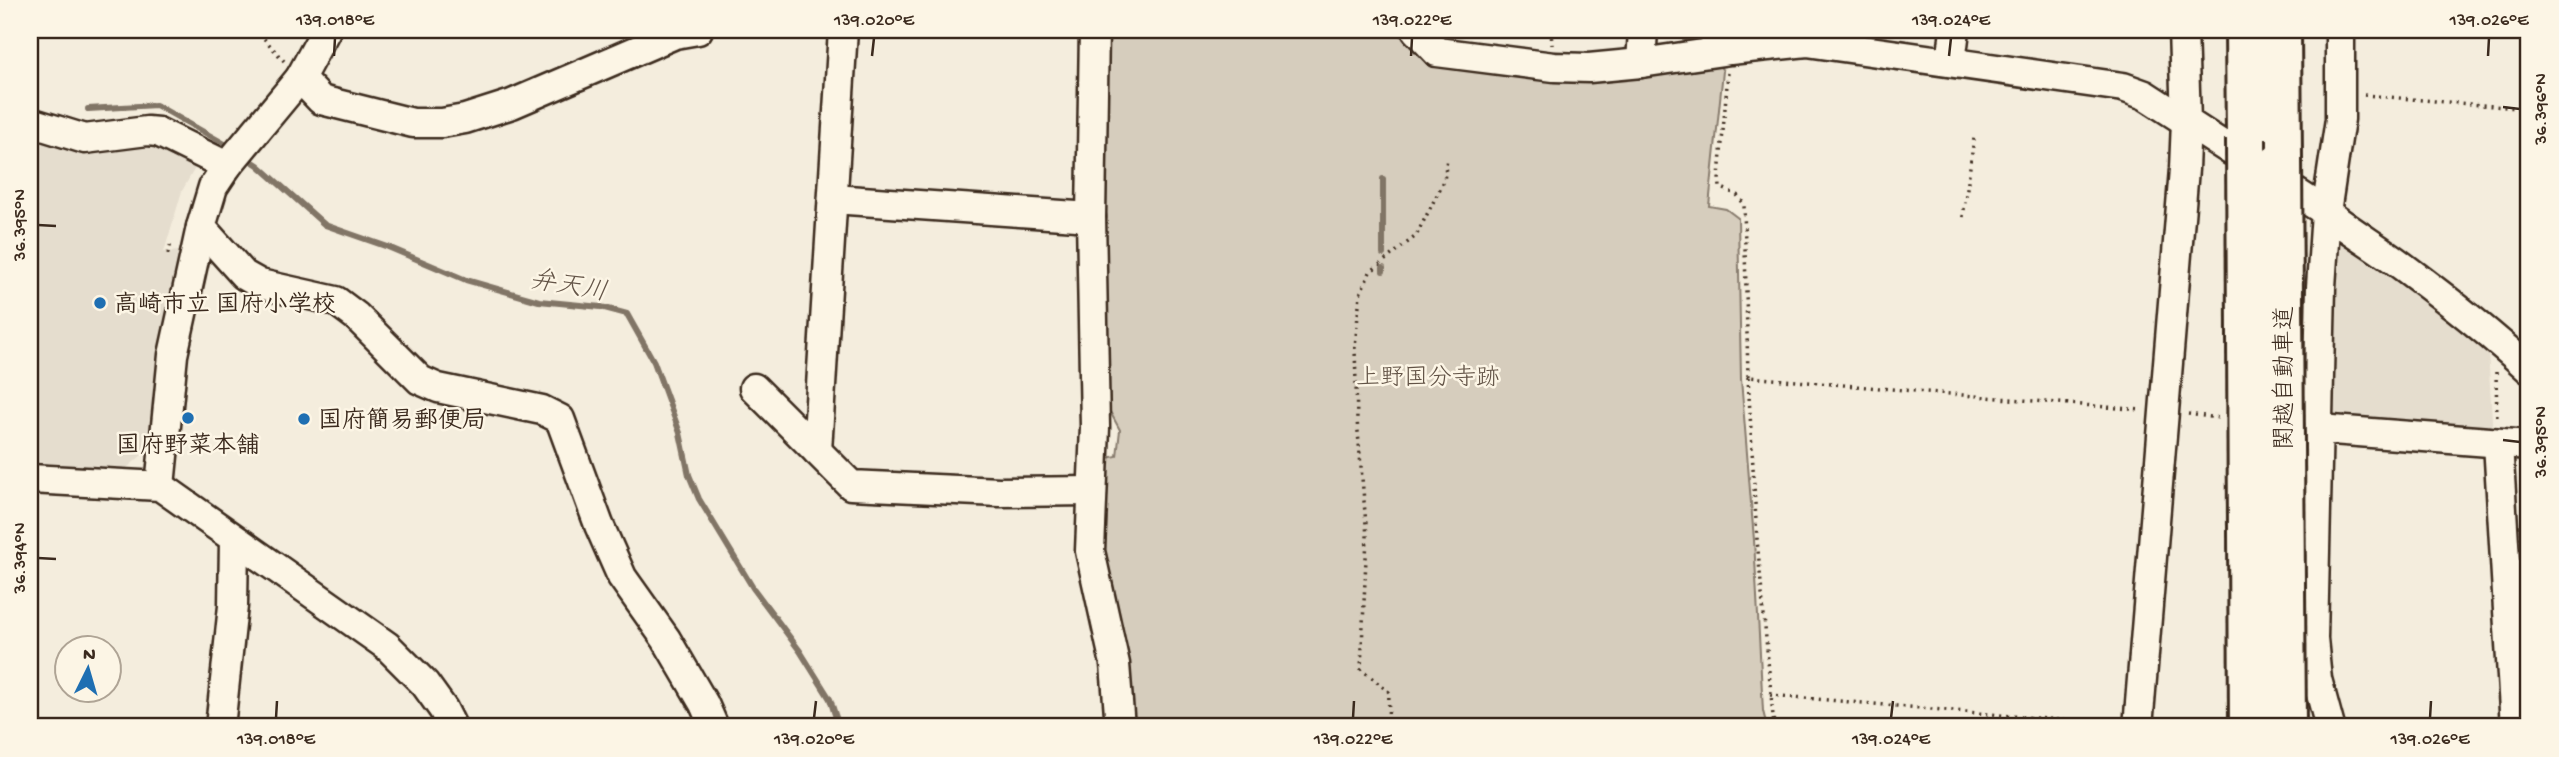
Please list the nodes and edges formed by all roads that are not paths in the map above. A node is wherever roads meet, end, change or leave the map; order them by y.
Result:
1 (326, 30) edge
2 (843, 30) edge
3 (1094, 30) edge
4 (1643, 30) edge
5 (1955, 30) edge
6 (2183, 30) edge
7 (2245, 30) edge
8 (2281, 30) edge
9 (2340, 30) edge
10 (683, 31) edge
11 (1420, 31) edge
12 (1768, 38) edge
13 (1951, 62) junction
14 (1641, 63) junction
15 (300, 78) junction
16 (2186, 121) junction
17 (30, 122) edge
18 (231, 162) junction
19 (833, 199) junction
20 (2326, 212) junction
21 (1091, 217) junction
22 (201, 227) junction
23 (2529, 369) edge
24 (754, 388) dead end
25 (2319, 429) junction
26 (2498, 443) junction
27 (2529, 445) edge
28 (817, 451) junction
29 (30, 479) edge
30 (160, 486) junction
31 (1091, 491) junction
32 (234, 540) junction
33 (1118, 693) junction
34 (220, 727) edge
35 (452, 727) edge
36 (713, 727) edge
37 (1120, 727) edge
38 (1133, 727) edge
39 (2138, 727) edge
40 (2249, 727) edge
41 (2286, 727) edge
42 (2330, 727) edge
43 (2515, 727) edge

1 - 15 street
2 - 19 street
3 - 21 street
4 - 14 street
5 - 13 street
6 - 16 street
7 - 40 highway, 関越自動車道, bridge
8 - 41 highway, 関越自動車道, bridge
9 - 20 street
10 - 15 street
11 - 14 street
12 - 13 street
12 - 14 street
13 - 16 street
15 - 18 street
16 - 20 street
16 - 39 street
17 - 18 street
18 - 22 street
19 - 21 street
19 - 28 street
20 - 23 street
20 - 25 street
21 - 31 street
22 - 30 street
22 - 36 street
24 - 28 street
25 - 26 street
25 - 42 street
26 - 27 street
26 - 43 street
28 - 31 street
29 - 30 street
30 - 32 street
31 - 33 street
32 - 34 street
32 - 35 street
33 - 37 street
33 - 38 street

